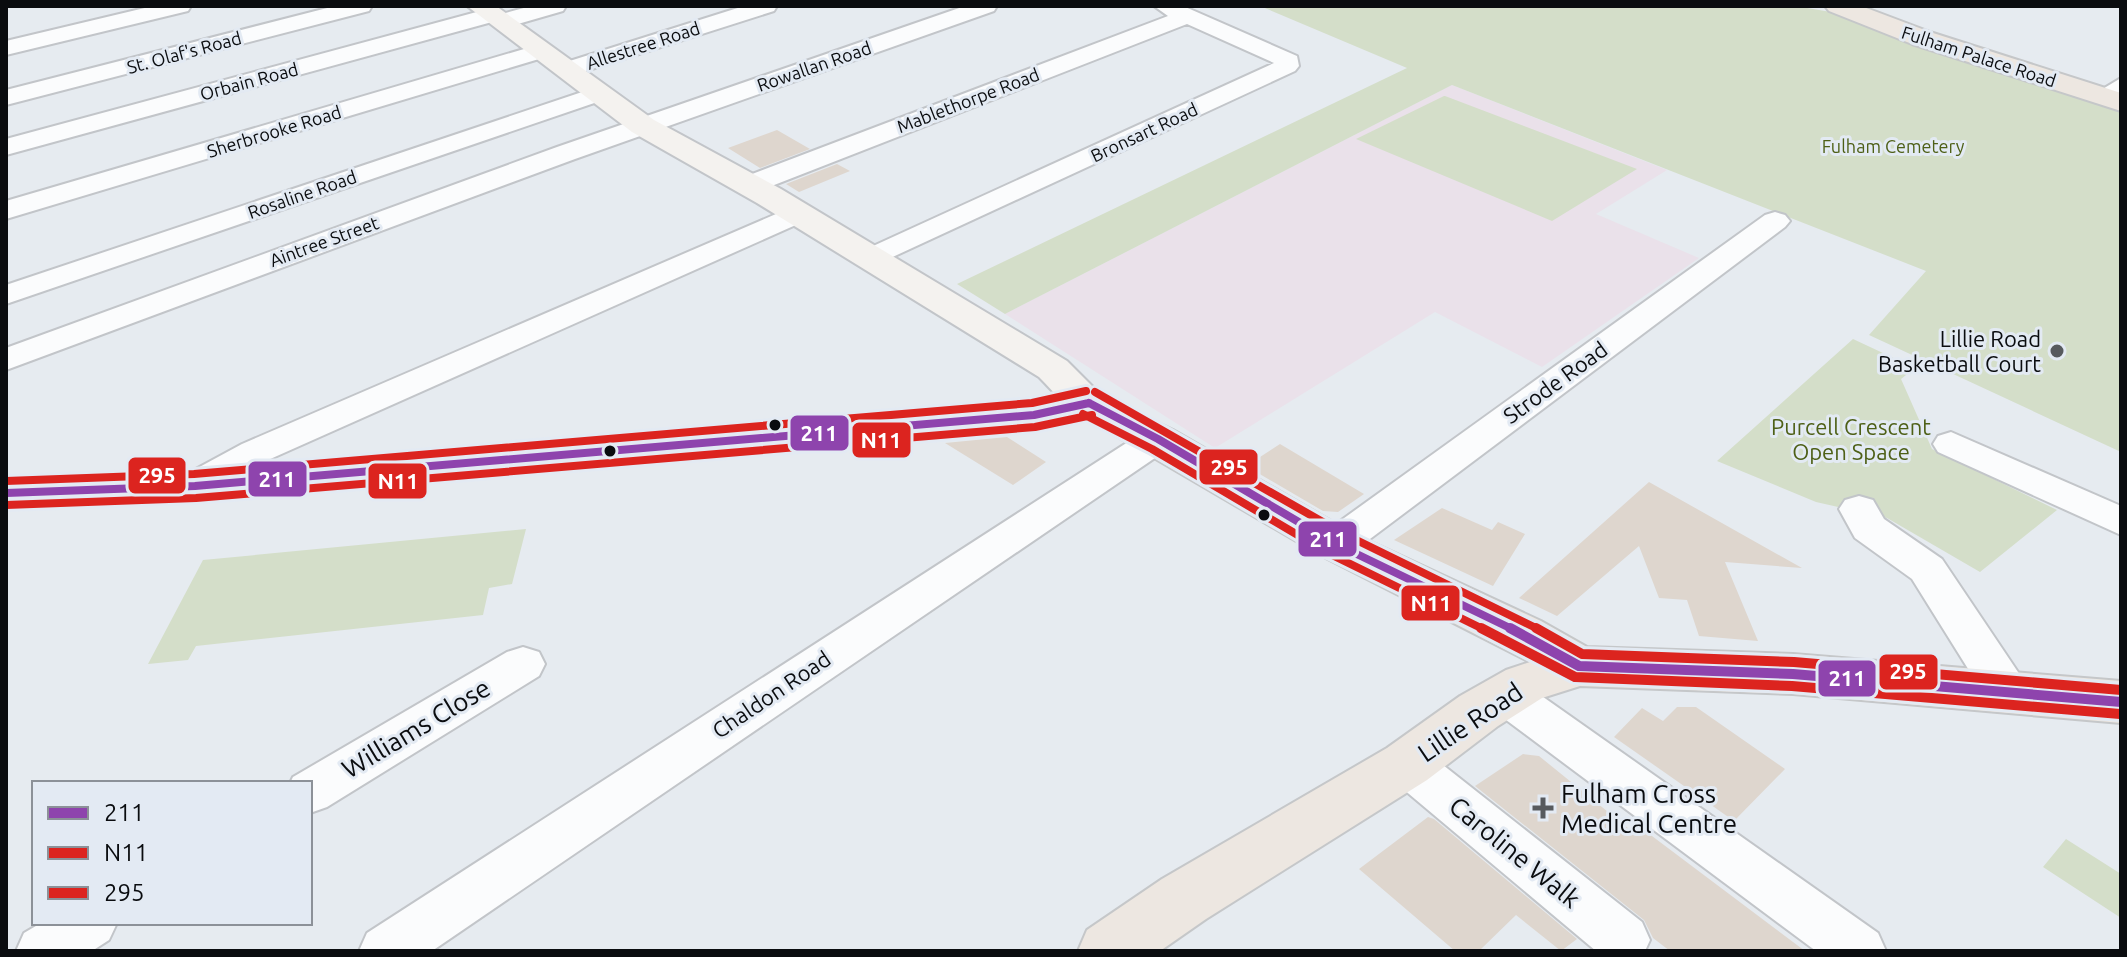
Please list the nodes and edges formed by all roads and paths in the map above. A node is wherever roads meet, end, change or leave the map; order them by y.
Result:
1 (180, 6) edge
2 (361, 6) edge
3 (555, 6) edge
4 (766, 6) edge
5 (986, 6) edge
6 (1838, 6) edge
7 (1176, 11) edge
8 (492, 14) edge
9 (6, 48) edge
10 (553, 60) junction
11 (597, 94) junction
12 (2115, 94) edge
13 (6, 98) edge
14 (643, 126) junction
15 (6, 147) edge
16 (749, 185) junction
17 (6, 210) edge
18 (797, 214) junction
19 (1775, 221) dead end
20 (871, 258) junction
21 (6, 295) edge
22 (6, 360) edge
23 (1089, 403) junction
24 (1158, 439) junction
25 (1951, 444) dead end
26 (195, 486) junction
27 (6, 493) edge
28 (1859, 509) dead end
29 (2121, 522) edge
30 (1336, 544) junction
31 (523, 664) dead end
32 (1579, 666) junction
33 (2006, 691) junction
34 (1506, 695) junction
35 (2121, 702) edge
36 (1407, 764) junction
37 (312, 791) edge
38 (87, 925) edge
39 (1623, 940) dead end
40 (43, 951) edge
41 (386, 951) edge
42 (1109, 951) edge
43 (1859, 951) edge

1 - 9 street
2 - 13 street, St. Olaf's Road
3 - 8 street, Orbain Road
4 - 10 street, Allestree Road
5 - 14 street, Rowallan Road
6 - 12 main road, Fulham Palace Road
7 - 16 street, Mablethorpe Road
7 - 20 street, Bronsart Road
8 - 10 street
8 - 15 street, Orbain Road
10 - 11 street
10 - 17 street, Sherbrooke Road
11 - 14 street
11 - 21 street, Rosaline Road
14 - 16 street
14 - 22 street, Aintree Street
16 - 18 street
18 - 20 street
18 - 26 street
19 - 30 street, Strode Road
20 - 23 street
23 - 24 main road
23 - 26 main road
24 - 30 main road
24 - 41 street, Chaldon Road
25 - 29 street
26 - 27 main road
28 - 33 street
30 - 32 main road
31 - 37 street, Williams Close
32 - 33 main road, Lillie Road
32 - 34 main road, Lillie Road
33 - 35 main road, Lillie Road
34 - 36 main road, Lillie Road
34 - 43 street
36 - 39 street, Caroline Walk
36 - 42 main road, Lillie Road
38 - 40 street

